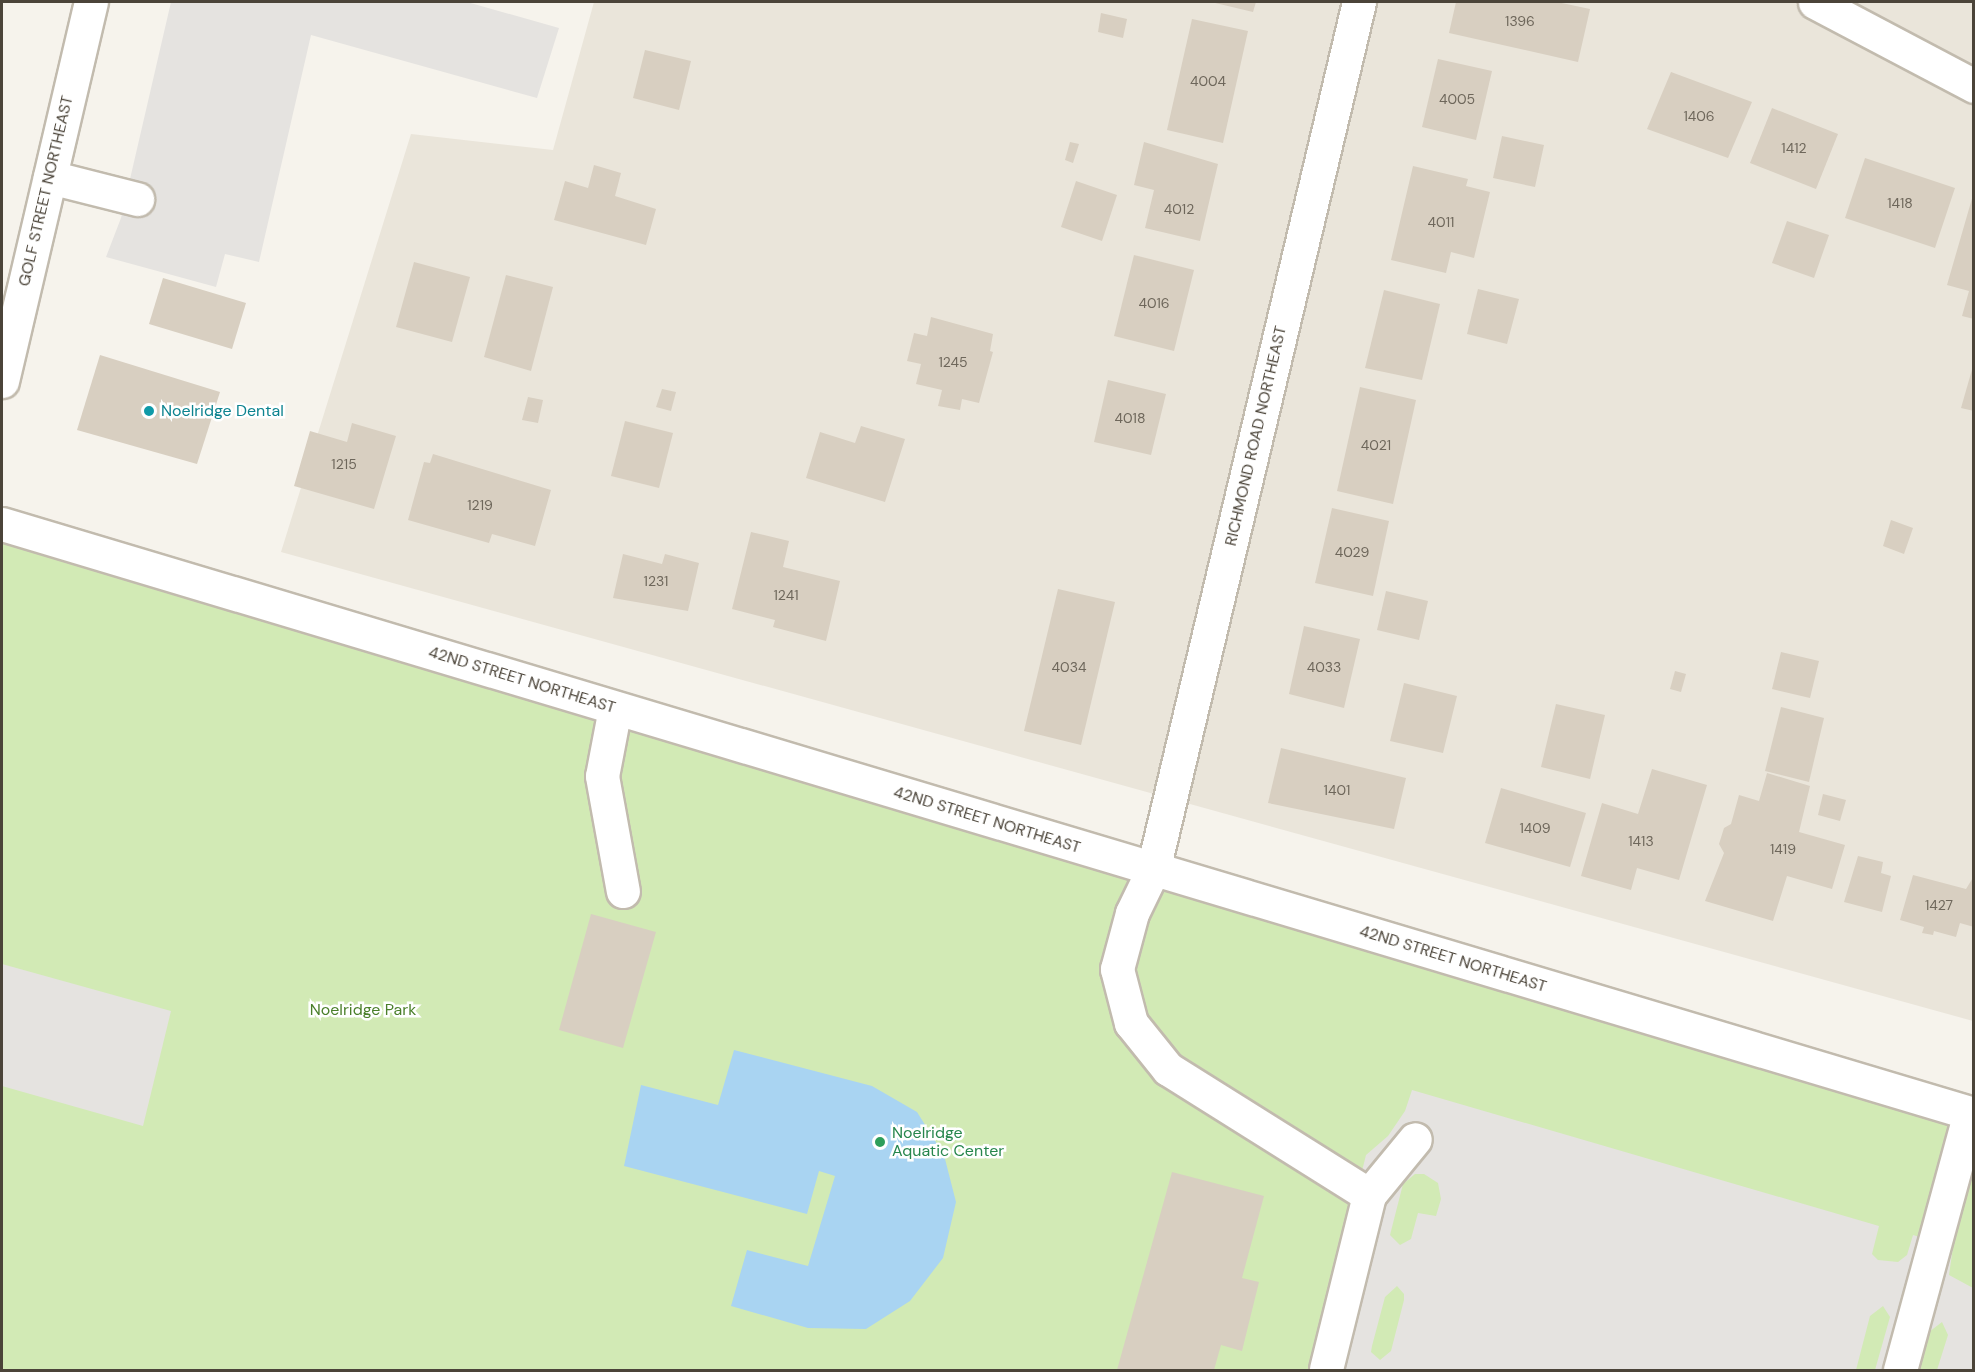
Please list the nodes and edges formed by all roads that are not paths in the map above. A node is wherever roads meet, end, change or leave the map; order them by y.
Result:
1 (91, 2) edge
2 (1359, 2) edge
3 (1815, 2) edge
4 (1974, 86) edge
5 (50, 177) junction
6 (137, 199) dead end
7 (3, 367) edge
8 (2, 524) edge
9 (615, 708) junction
10 (1153, 870) junction
11 (623, 891) dead end
12 (1972, 1114) edge
13 (1415, 1139) dead end
14 (1369, 1195) junction
15 (1326, 1369) dead end
16 (1900, 1371) edge

1 - 5 street, GOLF STREET NORTHEAST
2 - 10 street, RICHMOND ROAD NORTHEAST
3 - 4 street
5 - 6 street
5 - 7 street, GOLF STREET NORTHEAST
8 - 9 street, 42ND STREET NORTHEAST
9 - 10 street, 42ND STREET NORTHEAST
9 - 11 street
10 - 12 street, 42ND STREET NORTHEAST
10 - 14 street, RICHMOND ROAD NORTHEAST
12 - 16 street
13 - 14 street
14 - 15 street

